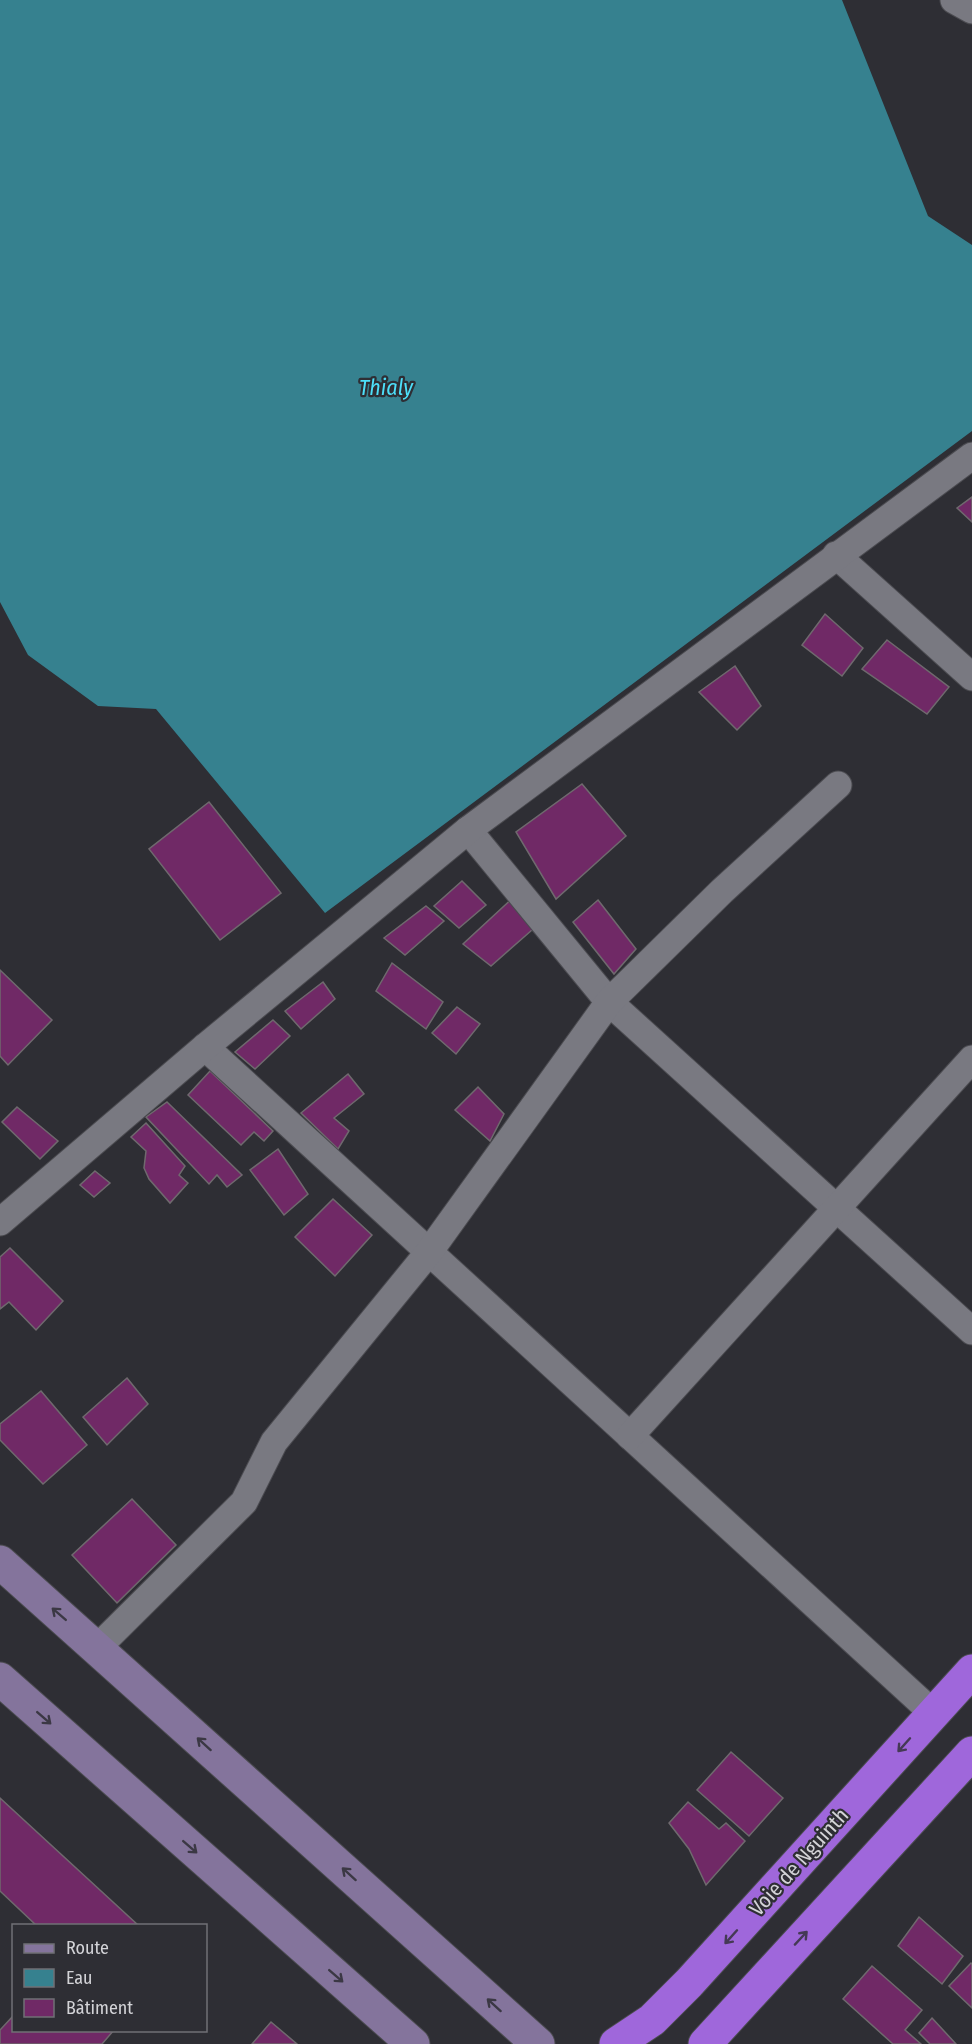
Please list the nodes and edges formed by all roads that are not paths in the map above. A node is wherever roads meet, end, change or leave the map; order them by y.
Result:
1 (954, 0) edge
2 (972, 10) edge
3 (972, 456) edge
4 (836, 555) junction
5 (972, 677) edge
6 (838, 785) dead end
7 (468, 830) junction
8 (609, 1002) junction
9 (205, 1047) junction
10 (972, 1059) edge
11 (837, 1207) junction
12 (0, 1222) edge
13 (429, 1252) junction
14 (972, 1331) edge
15 (630, 1436) junction
16 (0, 1562) edge
17 (97, 1648) junction
18 (972, 1671) edge
19 (0, 1679) edge
20 (933, 1713) junction
21 (971, 1755) edge
22 (412, 2044) edge
23 (538, 2044) edge
24 (616, 2044) edge
25 (705, 2044) edge

1 - 2 street
3 - 4 street
4 - 5 street
4 - 7 street
6 - 8 street
7 - 8 street
7 - 9 street
8 - 11 street
8 - 13 street
9 - 12 street
9 - 13 street
10 - 11 street
11 - 14 street
11 - 15 street
13 - 15 street
13 - 17 street
15 - 20 street
17 -> 16 main road
23 -> 17 main road
18 - 20 highway, Voie de Nguinth
19 -> 22 main road
20 -> 24 highway, Voie de Nguinth
25 -> 21 highway

